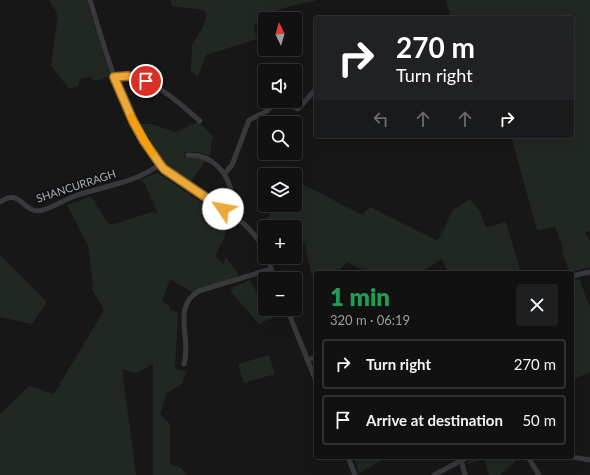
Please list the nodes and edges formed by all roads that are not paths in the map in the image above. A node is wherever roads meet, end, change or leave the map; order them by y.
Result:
1 (90, 0) edge
2 (114, 77) junction
3 (314, 91) edge
4 (200, 121) dead end
5 (188, 155) dead end
6 (160, 164) junction
7 (225, 174) junction
8 (0, 202) edge
9 (223, 209) junction
10 (258, 240) edge
11 (270, 264) edge
12 (272, 269) junction
13 (273, 272) edge
14 (590, 272) edge
15 (574, 276) edge
16 (289, 316) edge
17 (314, 358) edge
18 (307, 360) junction
19 (184, 364) dead end
20 (314, 376) edge
21 (574, 457) edge
22 (349, 459) edge
23 (529, 459) edge
24 (461, 460) joint
25 (590, 460) edge
26 (355, 475) edge
27 (434, 475) edge
28 (465, 475) edge
29 (539, 475) edge

1 - 2 street
2 - 4 street
2 - 6 street
3 - 7 street
5 - 7 street
6 - 8 street, SHANCURRAGH
6 - 9 street
7 - 9 street
9 - 10 street
11 - 12 street
12 - 13 street
12 - 19 street
14 - 15 street
16 - 18 street
17 - 18 street
18 - 20 street
21 - 25 street
22 - 26 street
23 - 29 street
24 - 27 street
24 - 28 street

